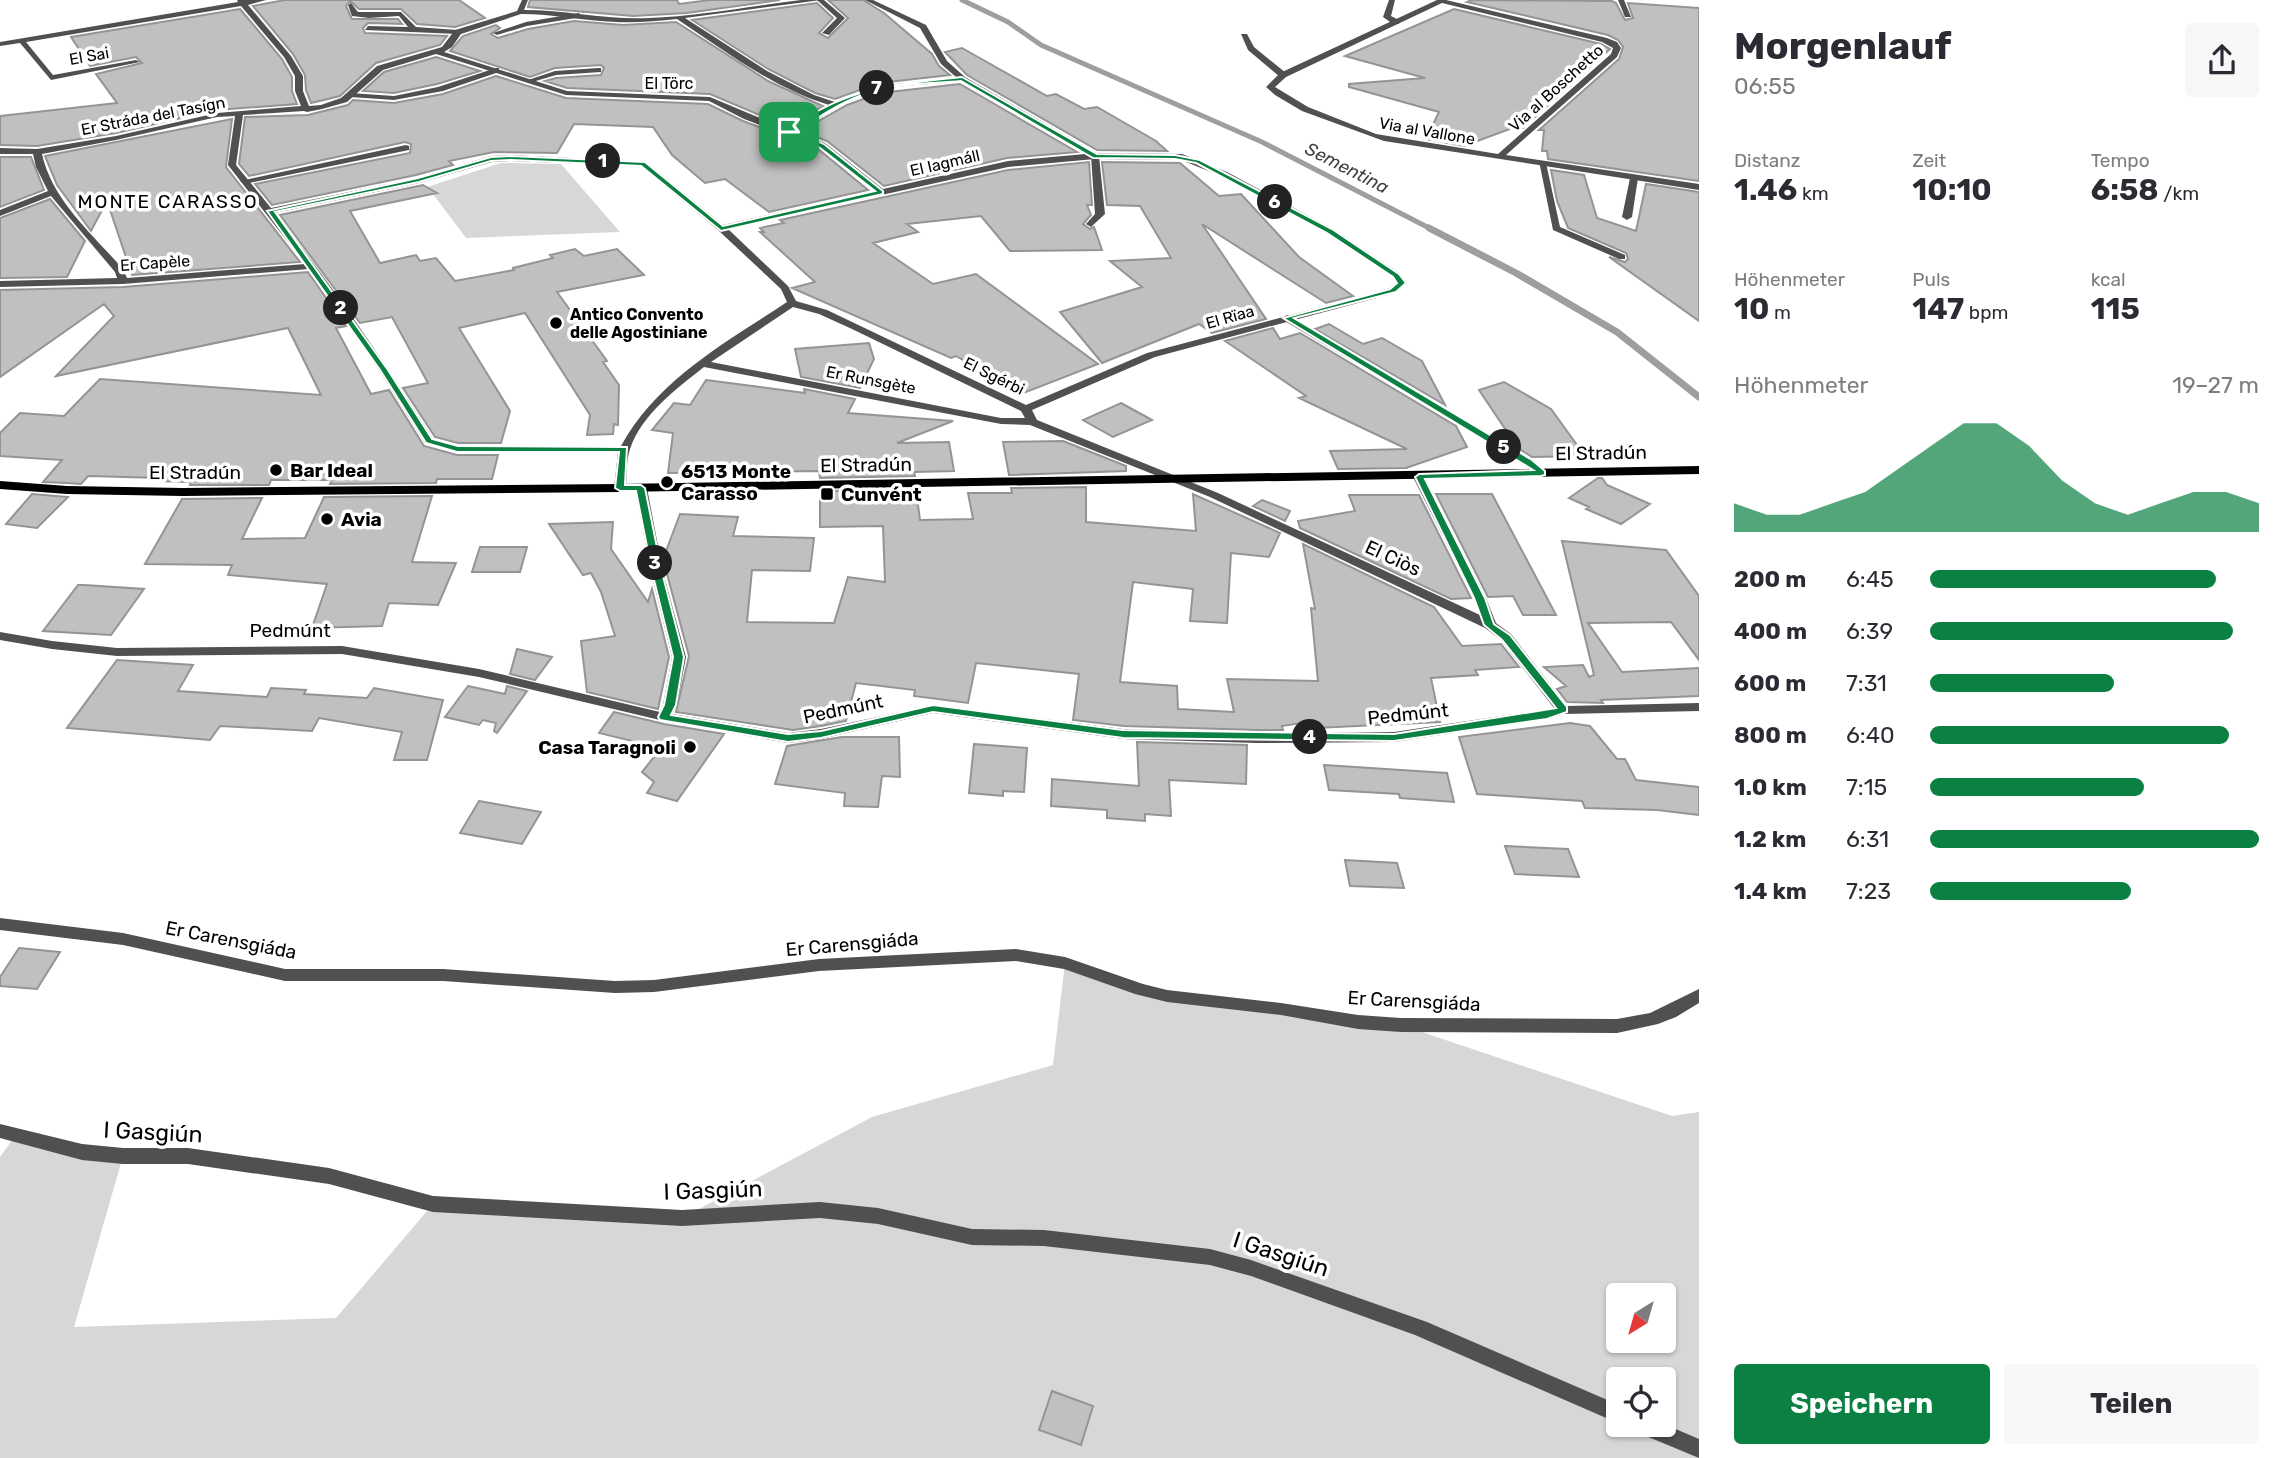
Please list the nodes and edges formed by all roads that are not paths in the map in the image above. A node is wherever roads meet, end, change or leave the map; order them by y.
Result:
1 (263, 0) edge
2 (525, 0) edge
3 (819, 0) edge
4 (868, 0) edge
5 (1392, 0) edge
6 (1440, 0) edge
7 (1621, 0) edge
8 (242, 2) edge
9 (351, 5) dead end
10 (520, 12) junction
11 (1628, 15) dead end
12 (579, 16) junction
13 (679, 17) junction
14 (1396, 22) junction
15 (369, 28) dead end
16 (414, 29) junction
17 (458, 32) junction
18 (497, 33) dead end
19 (825, 33) dead end
20 (1244, 36) dead end
21 (22, 41) junction
22 (0, 44) edge
23 (438, 52) junction
24 (136, 62) dead end
25 (598, 70) dead end
26 (496, 71) junction
27 (1283, 75) junction
28 (962, 79) junction
29 (528, 81) junction
30 (350, 95) junction
31 (835, 104) junction
32 (307, 110) junction
33 (239, 114) junction
34 (789, 132) junction
35 (406, 148) dead end
36 (0, 151) edge
37 (37, 152) junction
38 (1096, 156) junction
39 (1499, 157) junction
40 (1542, 163) junction
41 (1634, 177) junction
42 (244, 181) junction
43 (1699, 187) edge
44 (53, 192) junction
45 (880, 192) junction
46 (271, 211) junction
47 (0, 213) edge
48 (1627, 218) dead end
49 (1091, 224) dead end
50 (721, 228) junction
51 (1622, 257) dead end
52 (313, 266) junction
53 (123, 281) junction
54 (0, 284) edge
55 (792, 303) junction
56 (1287, 318) junction
57 (704, 364) junction
58 (1026, 409) junction
59 (1032, 422) junction
60 (624, 449) junction
61 (1695, 470) edge
62 (1541, 473) junction
63 (1419, 477) junction
64 (1177, 480) junction
65 (0, 485) edge
66 (620, 488) junction
67 (641, 488) junction
68 (1490, 625) junction
69 (0, 636) edge
70 (1699, 707) edge
71 (1563, 710) junction
72 (664, 717) junction
73 (0, 924) edge
74 (1699, 995) edge
75 (0, 1131) edge
76 (1606, 1409) edge
77 (1671, 1437) edge
78 (1699, 1449) edge

1 - 8 street
2 - 10 street
3 - 13 street
3 - 19 street
4 - 28 street
5 - 14 street
6 - 14 street
6 - 39 street, Via al Boschetto
7 - 11 street
8 - 21 street
8 - 32 street
9 - 16 street
10 - 12 street
10 - 17 street, Er Stráda del Tasígn
12 - 13 street
12 - 18 street
13 - 31 street
14 - 27 street
15 - 16 street
16 - 17 street
17 - 23 street, Er Stráda del Tasígn
20 - 27 street
21 - 22 street
21 - 24 street, El Sai
23 - 26 street, El Törc
23 - 30 street, Er Stráda del Tasígn
25 - 29 street
26 - 29 street, El Törc
26 - 30 street
27 - 39 street, Via al Vallone
28 - 31 street
28 - 38 street
29 - 34 street, El Törc
30 - 32 street, Er Stráda del Tasígn
31 - 34 street
32 - 33 street, Er Stráda del Tasígn
33 - 37 street, Er Stráda del Tasígn
33 - 42 street
34 - 45 street, El Törc
35 - 42 street
36 - 37 street, Er Stráda del Tasígn
37 - 44 street
38 - 45 street, El Iagmáll
38 - 49 street
38 - 56 street, El Rïaa
39 - 40 street, Via al Vallone
40 - 41 street, Via al Vallone
40 - 51 street
41 - 43 street, Via al Vallone
41 - 48 street
42 - 46 street
44 - 47 street
44 - 53 street
45 - 50 street, El Iagmáll
46 - 50 street
46 - 52 street
50 - 55 street
52 - 53 street, Er Capèle
52 - 60 street
53 - 54 street, Er Capèle
55 - 57 street
55 - 58 street, El Sgérbi
56 - 58 street, El Rïaa
56 - 62 street
57 - 59 street, Er Runsgète
57 - 60 street
58 - 59 street, El Sgérbi
59 - 64 street, El Sgérbi
60 - 66 street
61 - 62 main road, El Stradún
62 - 63 main road, El Stradún
63 - 64 main road, El Stradún
63 - 68 street
64 - 67 main road, El Stradún
64 - 68 street, El Ciòs
65 - 66 main road, El Stradún
66 - 67 main road, El Stradún
67 - 72 street
68 - 71 street, El Ciòs
69 - 72 street, Pedmúnt
70 - 71 street, Pedmúnt
71 - 72 street, Pedmúnt
73 - 74 street, Er Carensgiáda
75 - 76 street, I Gasgiún
77 - 78 street

